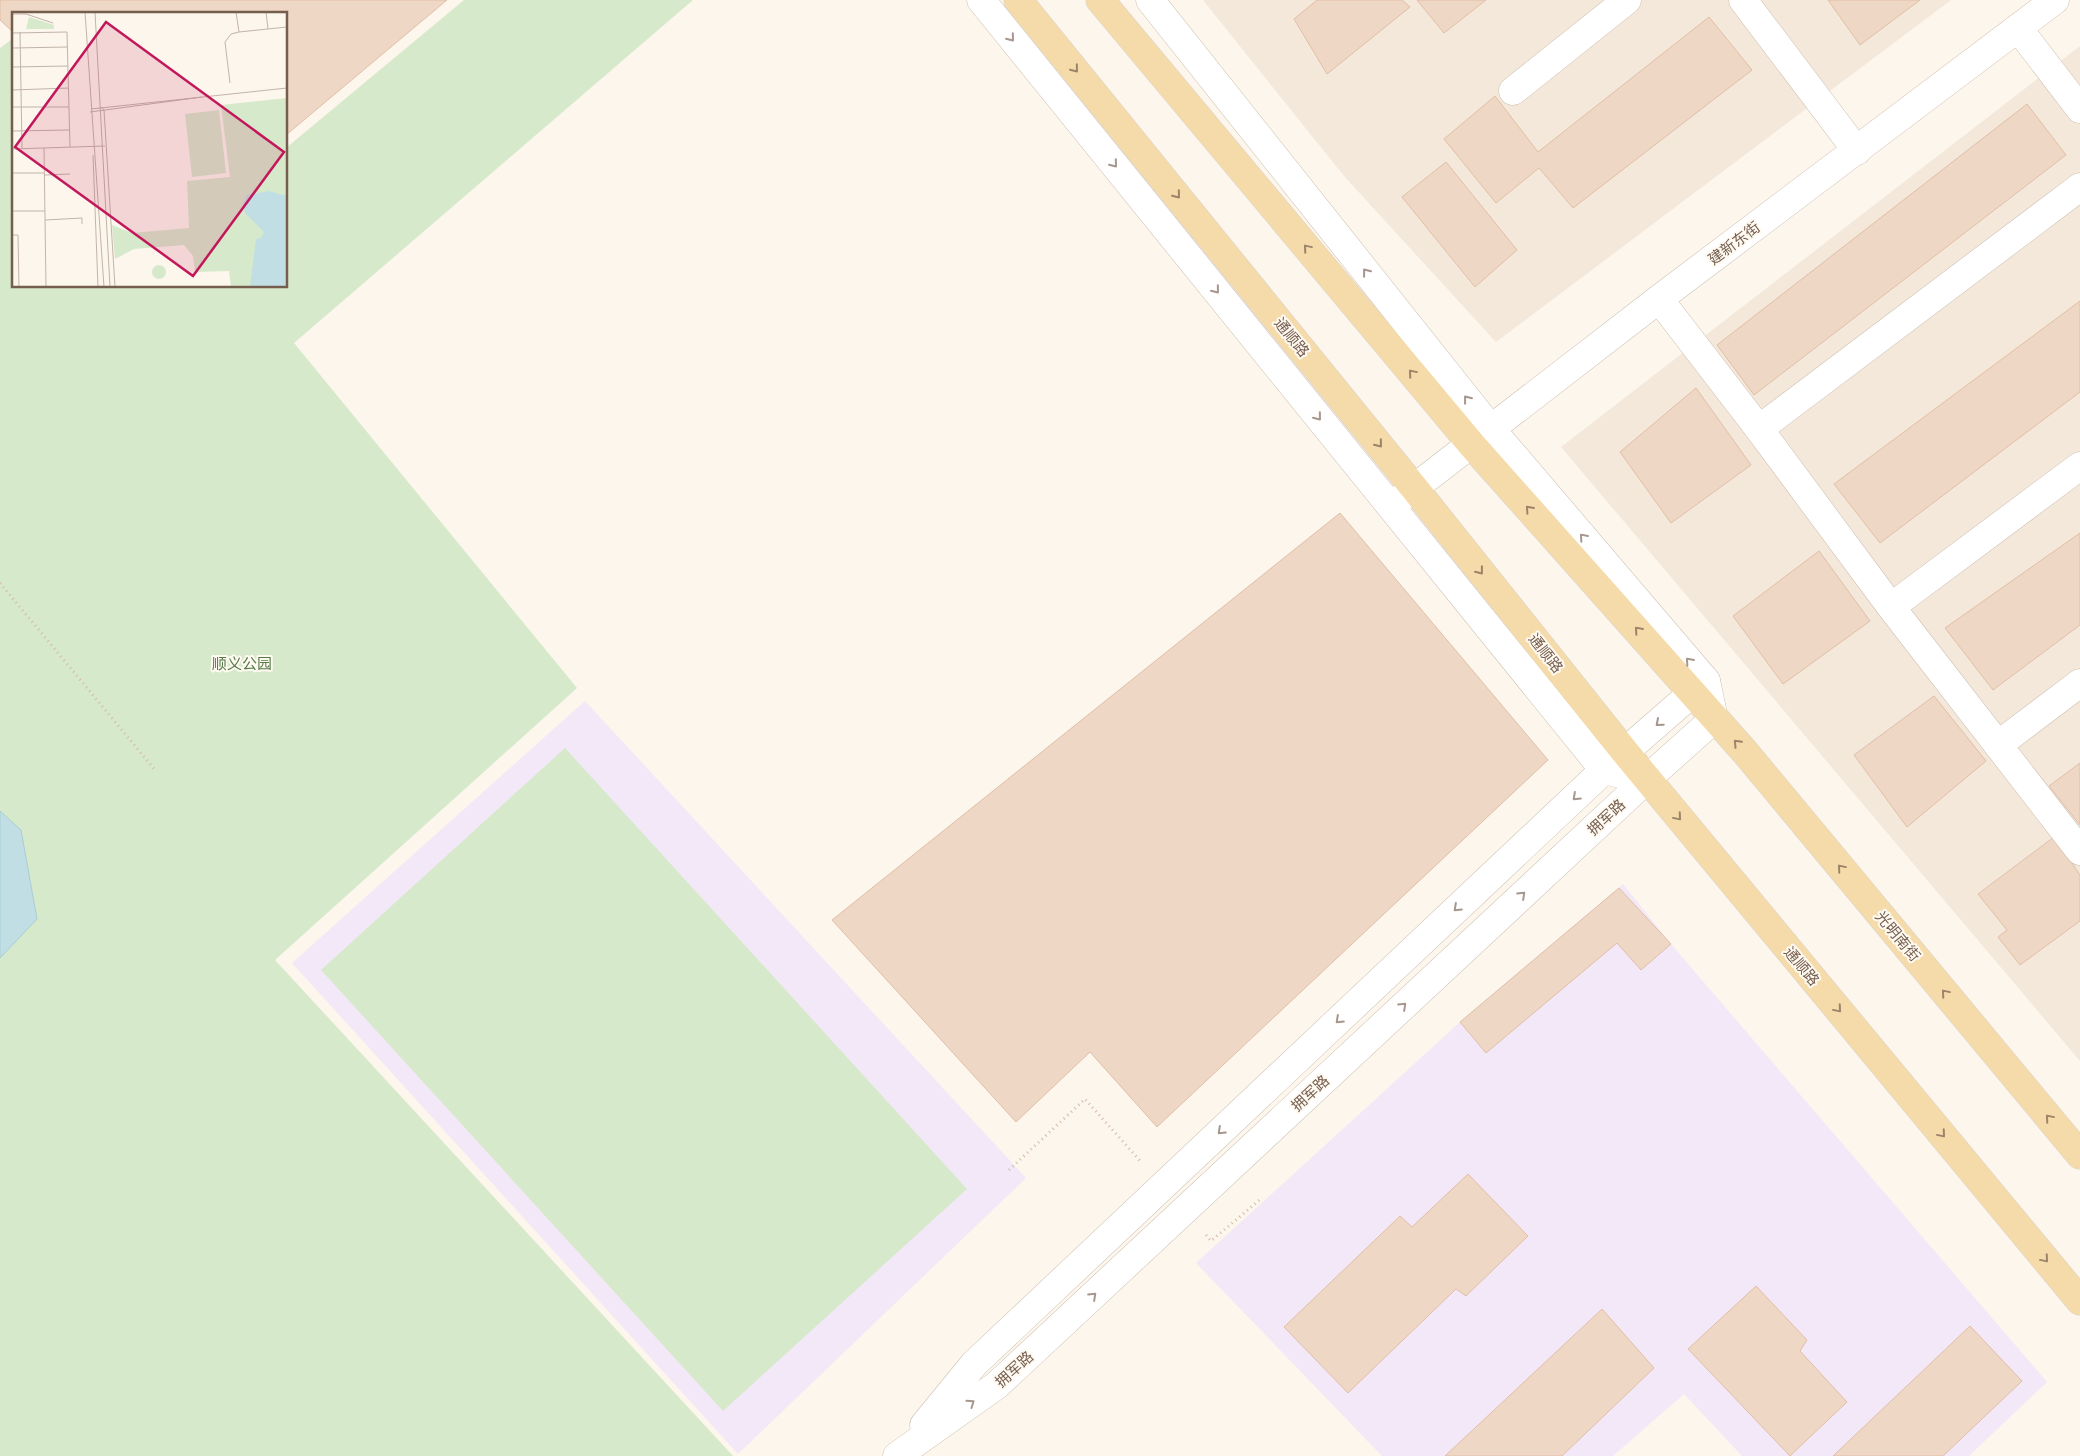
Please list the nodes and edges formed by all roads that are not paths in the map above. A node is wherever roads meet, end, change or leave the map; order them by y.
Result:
1 (981, 0) edge
2 (1100, 0) edge
3 (1150, 0) edge
4 (1627, 0) edge
5 (1743, 0) edge
6 (2055, 0) edge
7 (1026, 9) edge
8 (2018, 28) junction
9 (1513, 91) dead end
10 (2080, 109) edge
11 (1857, 152) junction
12 (2080, 187) edge
13 (1659, 299) junction
14 (1759, 429) junction
15 (1482, 437) junction
16 (2080, 466) edge
17 (1415, 489) junction
18 (1391, 506) junction
19 (1891, 607) junction
20 (2080, 683) edge
21 (1700, 687) junction
22 (1714, 719) junction
23 (1998, 746) junction
24 (1625, 752) junction
25 (1604, 770) junction
26 (1647, 779) junction
27 (2080, 851) edge
28 (2080, 1155) edge
29 (2080, 1301) edge
30 (900, 1454) edge

1 -> 18 street
15 -> 2 main road
15 -> 3 street
4 - 9 street
5 - 11 street
6 - 8 street, 建新东街
7 -> 17 main road, 通顺路
8 - 10 street
8 - 11 street, 建新东街
11 - 13 street, 建新东街
12 - 14 street
13 - 14 street
13 - 15 street, 建新东街
14 - 19 street
15 - 17 street, 建新东街
21 -> 15 main road
16 - 19 street
17 - 18 street, 建新东街
17 -> 24 main road, 通顺路
18 - 25 street
19 - 23 street
20 - 23 street
21 - 22 main road
21 -> 24 street
22 - 26 street, 拥军路
28 -> 22 main road, 光明南街
23 - 27 street
24 - 25 street
24 - 26 main road, 通顺路
25 - 26 street
25 -> 30 street
26 -> 29 main road, 通顺路
30 -> 26 street, 拥军路

